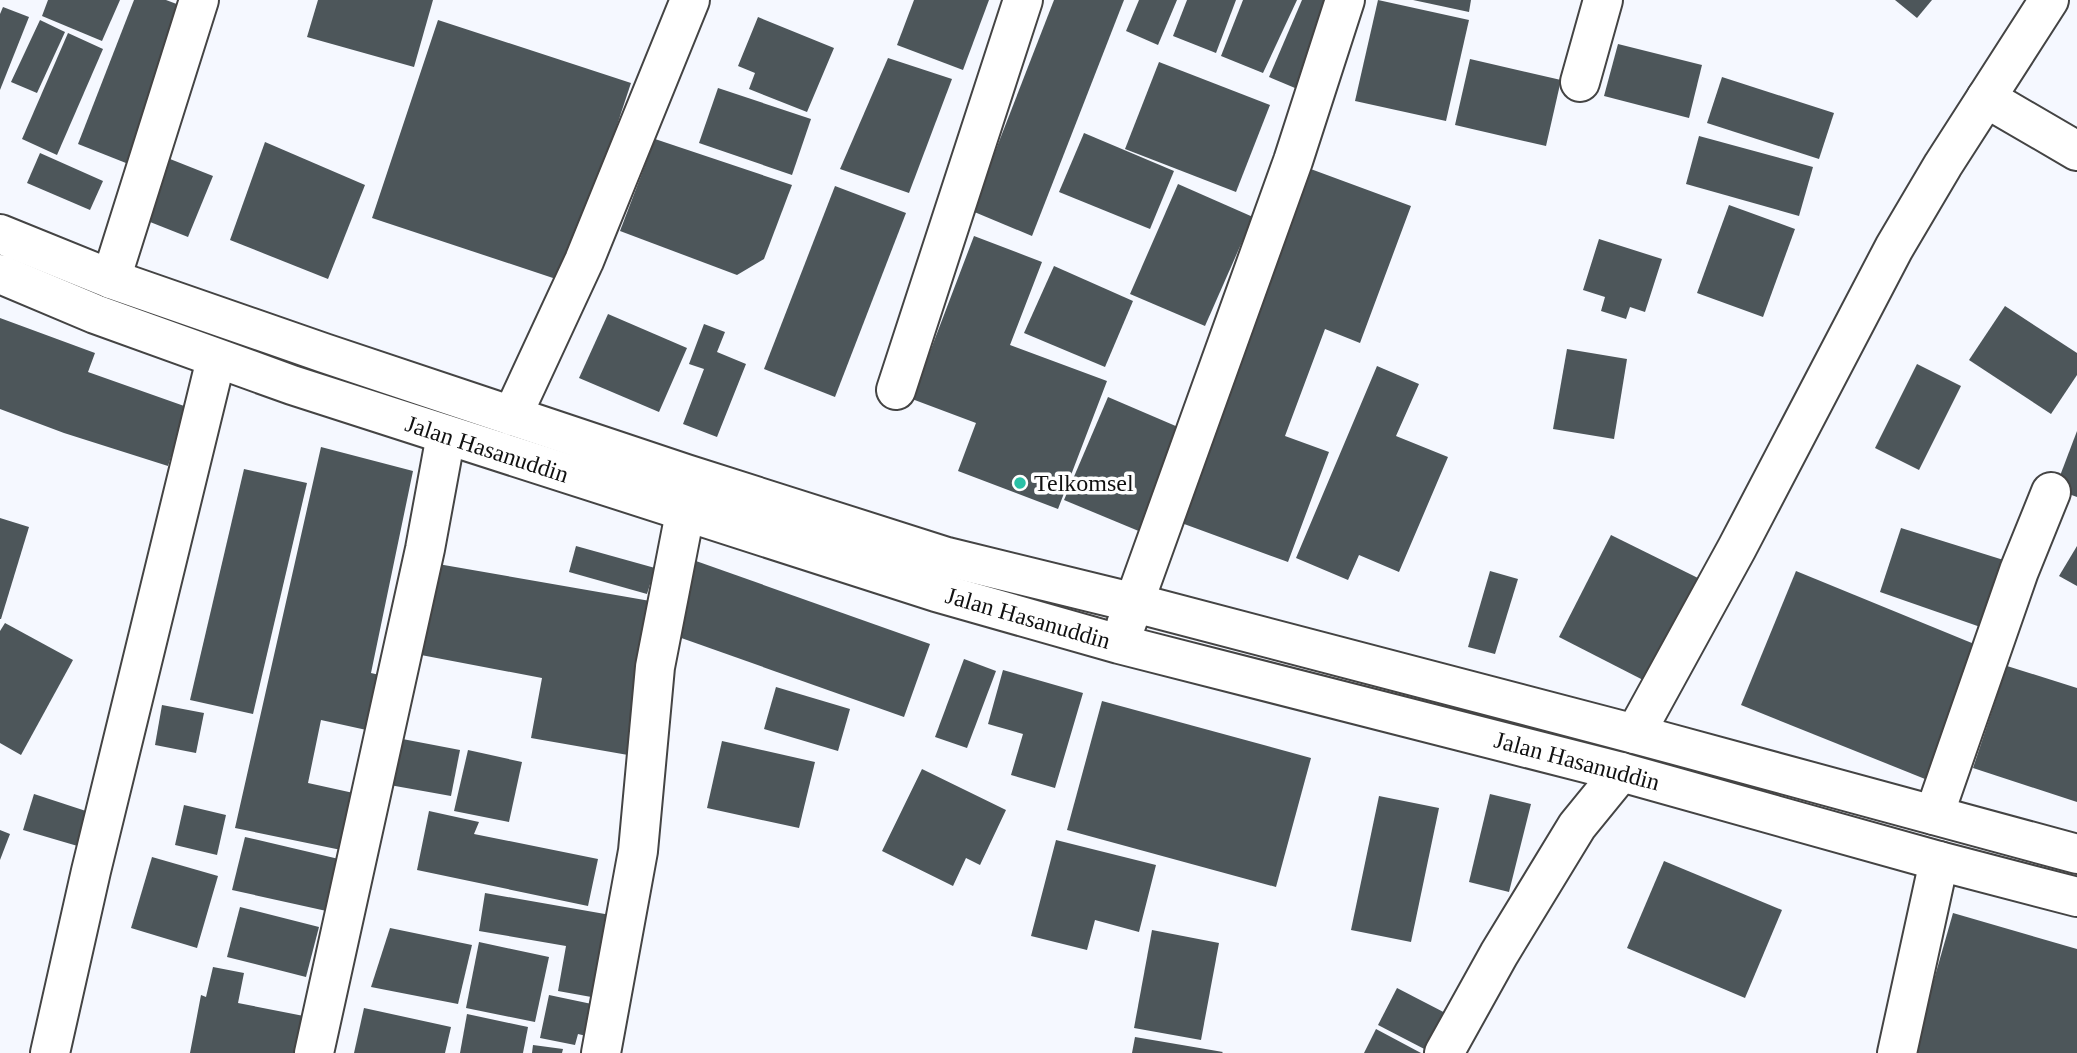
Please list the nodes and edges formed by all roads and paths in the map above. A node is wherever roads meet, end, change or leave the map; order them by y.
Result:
1 (199, 0) edge
2 (690, 0) edge
3 (1023, 0) edge
4 (1345, 0) edge
5 (1603, 0) edge
6 (2049, 0) edge
7 (1580, 82) dead end
8 (1986, 98) junction
9 (2077, 151) edge
10 (0, 234) edge
11 (0, 274) edge
12 (111, 279) junction
13 (216, 359) junction
14 (896, 390) dead end
15 (512, 416) junction
16 (446, 435) junction
17 (2051, 492) dead end
18 (685, 513) junction
19 (1135, 603) junction
20 (1119, 644) junction
21 (1635, 733) junction
22 (1620, 772) junction
23 (1934, 815) junction
24 (2077, 854) edge
25 (1940, 861) junction
26 (2077, 897) edge
27 (50, 1053) edge
28 (314, 1053) edge
29 (600, 1053) edge
30 (1444, 1053) edge
31 (1897, 1053) edge

1 - 12 street
2 - 15 street
3 - 14 street
4 - 19 street
5 - 7 street
6 - 8 street
8 - 9 street
8 - 21 street
10 - 12 street, Jalan Hasanuddin
11 - 13 street, Jalan Hasanuddin
12 - 15 street, Jalan Hasanuddin
13 - 16 street, Jalan Hasanuddin
13 - 27 street
15 - 19 street, Jalan Hasanuddin
16 - 18 street, Jalan Hasanuddin
16 - 28 street
17 - 23 street
18 - 20 street, Jalan Hasanuddin
18 - 29 street
19 - 20 street
19 - 21 street, Jalan Hasanuddin
20 - 22 street, Jalan Hasanuddin
21 - 23 street, Jalan Hasanuddin
22 - 25 street, Jalan Hasanuddin
22 - 30 street
23 - 24 street, Jalan Hasanuddin
25 - 26 street, Jalan Hasanuddin
25 - 31 street

